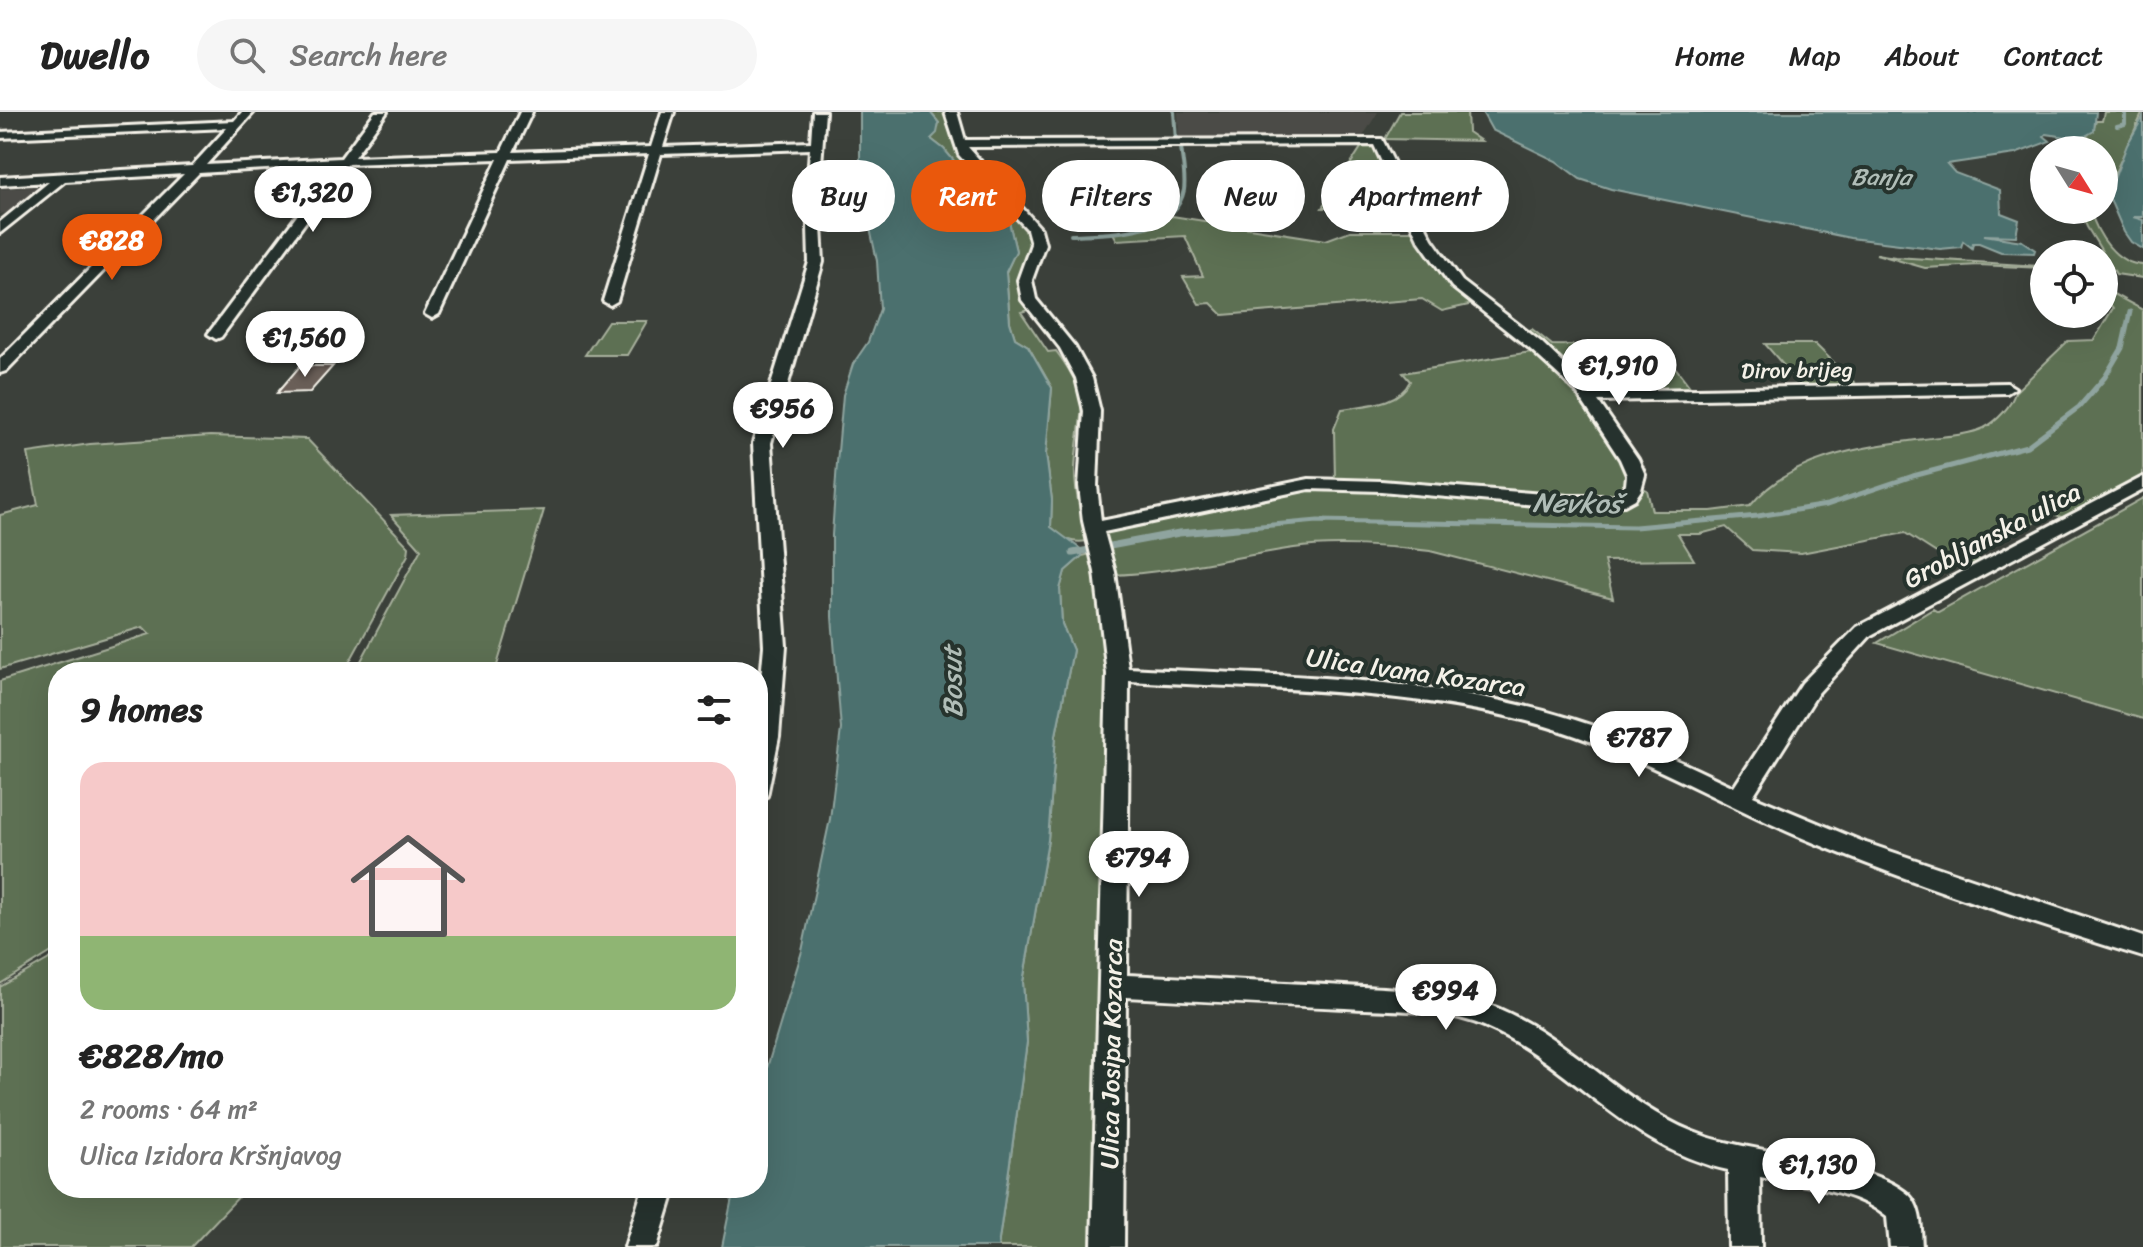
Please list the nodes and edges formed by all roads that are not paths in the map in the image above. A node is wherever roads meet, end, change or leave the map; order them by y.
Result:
1 (248, 112) edge
2 (381, 112) edge
3 (526, 112) edge
4 (668, 112) edge
5 (819, 112) edge
6 (951, 112) edge
7 (235, 124) junction
8 (0, 135) edge
9 (959, 144) junction
10 (817, 145) junction
11 (654, 152) junction
12 (504, 155) junction
13 (344, 161) junction
14 (196, 169) junction
15 (62, 177) junction
16 (0, 181) edge
17 (0, 229) edge
18 (610, 301) dead end
19 (432, 314) dead end
20 (216, 334) dead end
21 (0, 368) edge
22 (2007, 388) dead end
23 (1587, 396) junction
24 (2143, 482) edge
25 (1098, 541) junction
26 (1118, 674) junction
27 (768, 726) edge
28 (1739, 799) junction
29 (2143, 947) edge
30 (1112, 985) junction
31 (1744, 1157) junction
32 (656, 1198) edge
33 (641, 1247) edge
34 (1108, 1247) edge
35 (1745, 1247) edge
36 (1906, 1247) edge

1 - 7 street
2 - 13 street
3 - 12 street
4 - 11 street
5 - 10 street
6 - 9 street, Ulica Josipa Kozarca
7 - 8 street
7 - 14 street
9 - 23 street
9 - 25 street, Ulica Josipa Kozarca
10 - 11 street
10 - 27 street
11 - 12 street
11 - 18 street
12 - 13 street
12 - 19 street
13 - 14 street
13 - 20 street
14 - 15 street
14 - 21 street
15 - 16 street
15 - 17 street
22 - 23 street, Dirov brijeg
23 - 25 street
24 - 28 street, Grobljanska ulica
25 - 26 street, Ulica Josipa Kozarca
26 - 28 street, Ulica Ivana Kozarca
26 - 30 street, Ulica Josipa Kozarca
28 - 29 street, Ulica Ivana Kozarca
30 - 31 street
30 - 34 street, Ulica Josipa Kozarca
31 - 35 street
31 - 36 street
32 - 33 street

